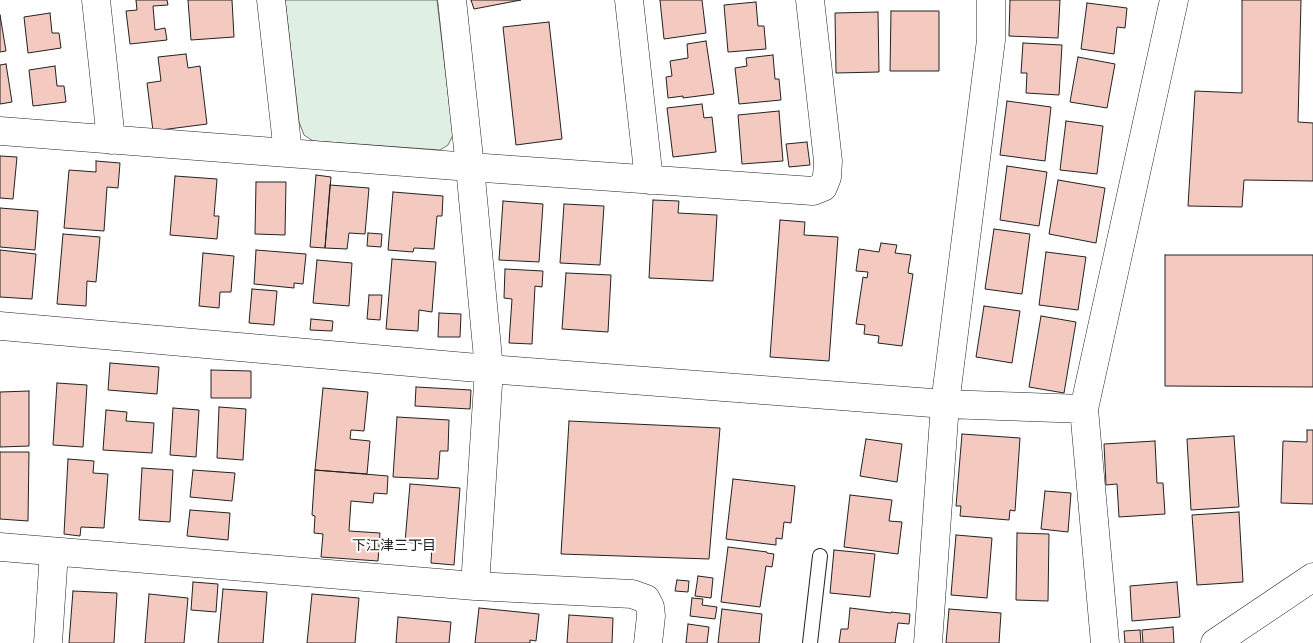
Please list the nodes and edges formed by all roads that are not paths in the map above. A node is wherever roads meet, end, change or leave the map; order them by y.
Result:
1 (96, 0) edge
2 (271, 0) edge
3 (452, 0) edge
4 (629, 0) edge
5 (810, 0) edge
6 (991, 0) edge
7 (1174, 0) edge
8 (0, 131) edge
9 (110, 140) junction
10 (288, 153) junction
11 (470, 167) junction
12 (648, 180) junction
13 (0, 326) edge
14 (489, 369) junction
15 (945, 404) junction
16 (1084, 409) junction
17 (0, 547) edge
18 (54, 552) junction
19 (820, 556) dead end
20 (1313, 576) edge
21 (474, 586) junction
22 (48, 643) edge
23 (648, 643) edge
24 (810, 643) edge
25 (928, 643) edge
26 (1105, 643) edge
27 (1215, 643) edge

1 - 9 street
2 - 10 street
3 - 11 street
4 - 12 street
5 - 12 street
6 - 15 street
7 - 16 street
8 - 9 street
9 - 10 street
10 - 11 street
11 - 12 street
11 - 14 street
13 - 14 street
14 - 15 street
14 - 21 street
15 - 16 street
15 - 25 street
16 - 26 street
17 - 18 street
18 - 21 street
18 - 22 street
19 - 24 lane
20 - 27 street
21 - 23 street

